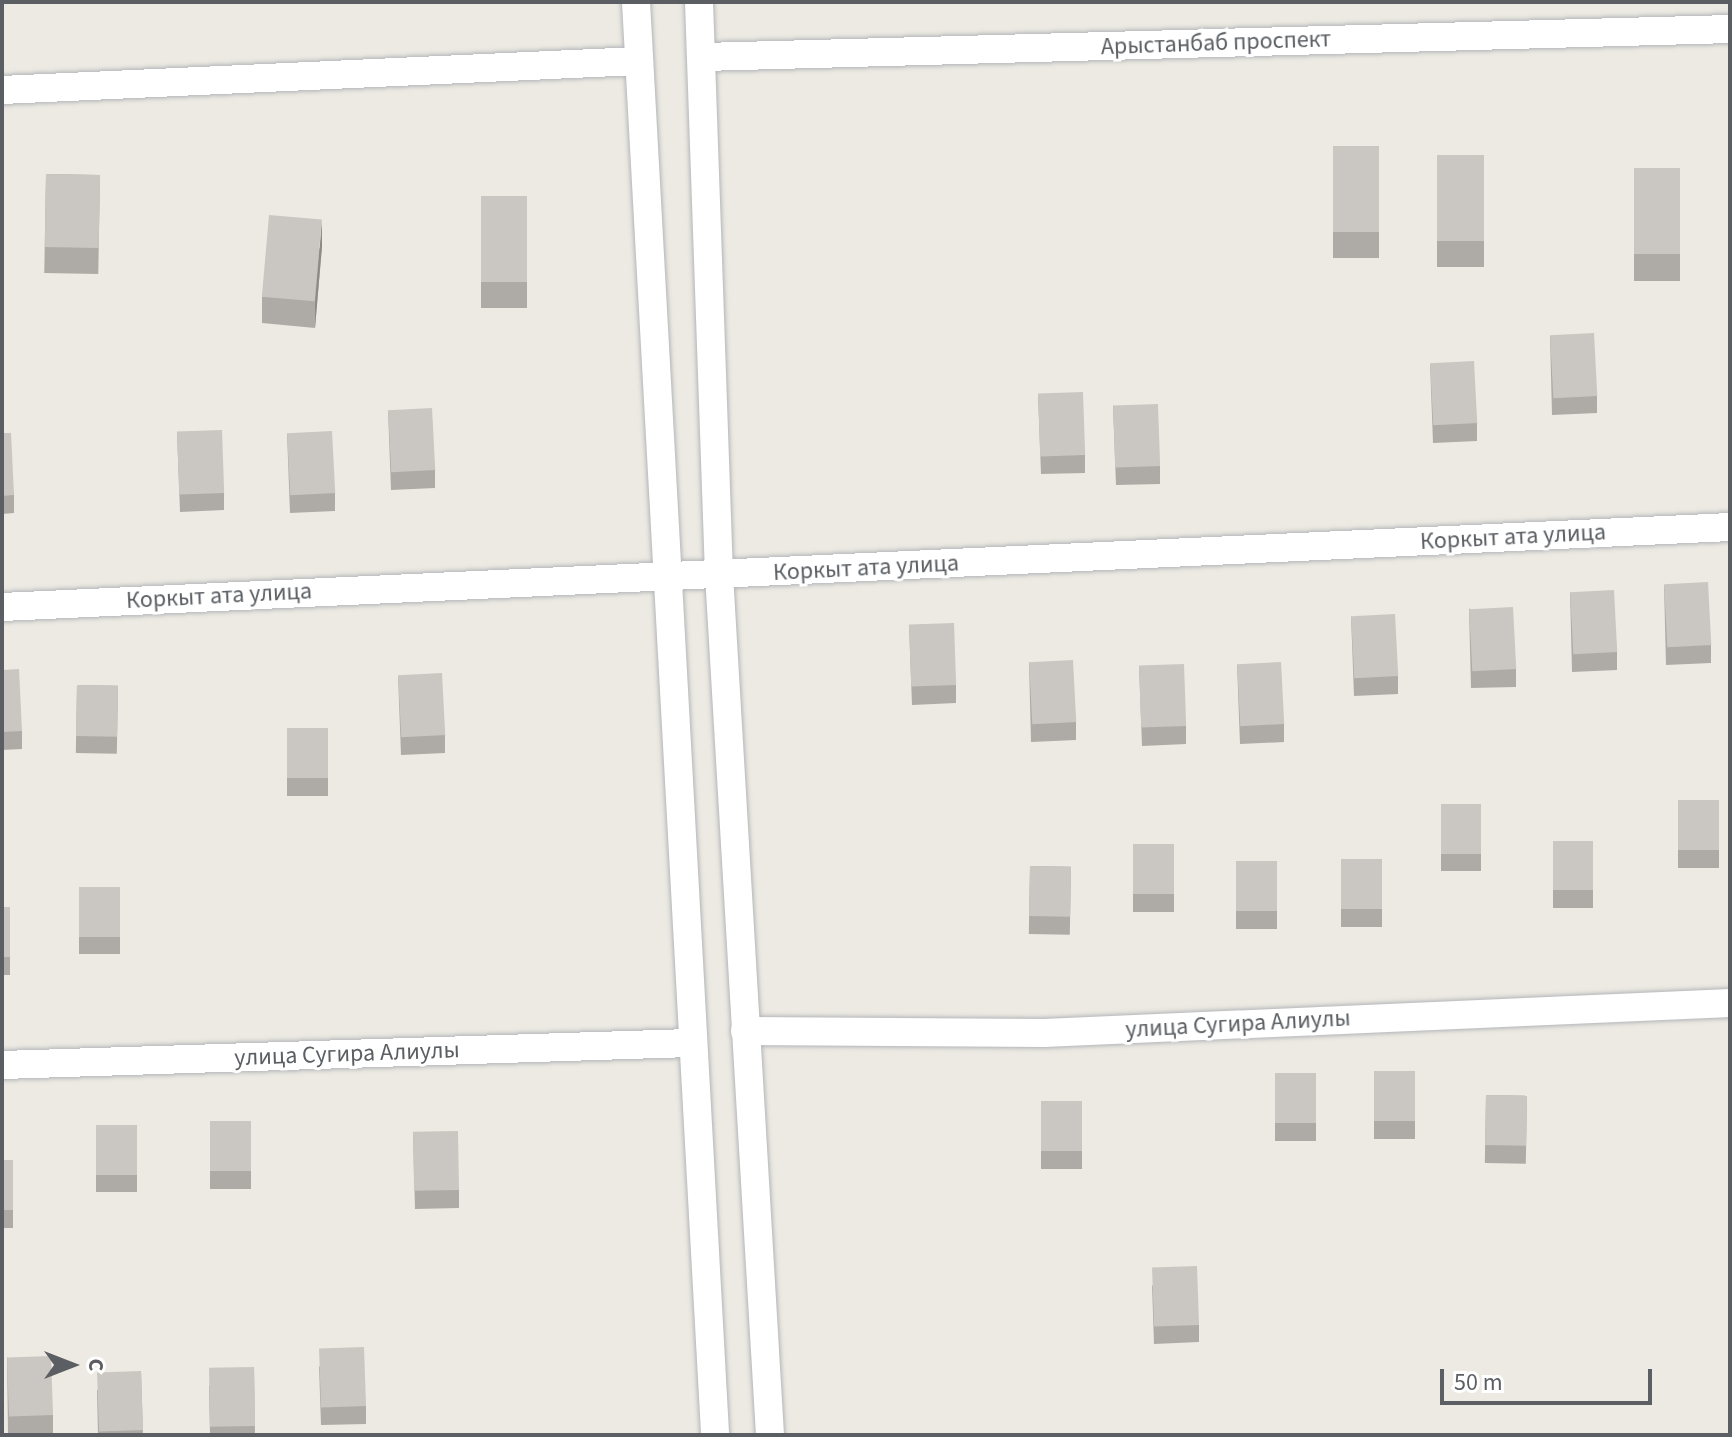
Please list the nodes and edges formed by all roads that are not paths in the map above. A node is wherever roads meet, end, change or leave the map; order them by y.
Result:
1 (636, 2) edge
2 (699, 2) edge
3 (1730, 29) edge
4 (703, 57) junction
5 (639, 61) junction
6 (2, 90) edge
7 (1730, 527) edge
8 (666, 574) junction
9 (719, 574) junction
10 (2, 607) edge
11 (1730, 1003) edge
12 (745, 1031) junction
13 (692, 1043) junction
14 (2, 1065) edge
15 (715, 1435) edge
16 (770, 1435) edge

1 - 5 street
2 - 4 street
3 - 4 street, Арыстанбаб проспект
4 - 9 street
5 - 6 street
5 - 8 street
7 - 9 street, Коркыт ата улица
8 - 9 street, Коркыт ата улица
8 - 10 street, Коркыт ата улица
8 - 13 street
9 - 12 street
11 - 12 street, улица Сугира Алиулы
12 - 16 street
13 - 14 street, улица Сугира Алиулы
13 - 15 street

